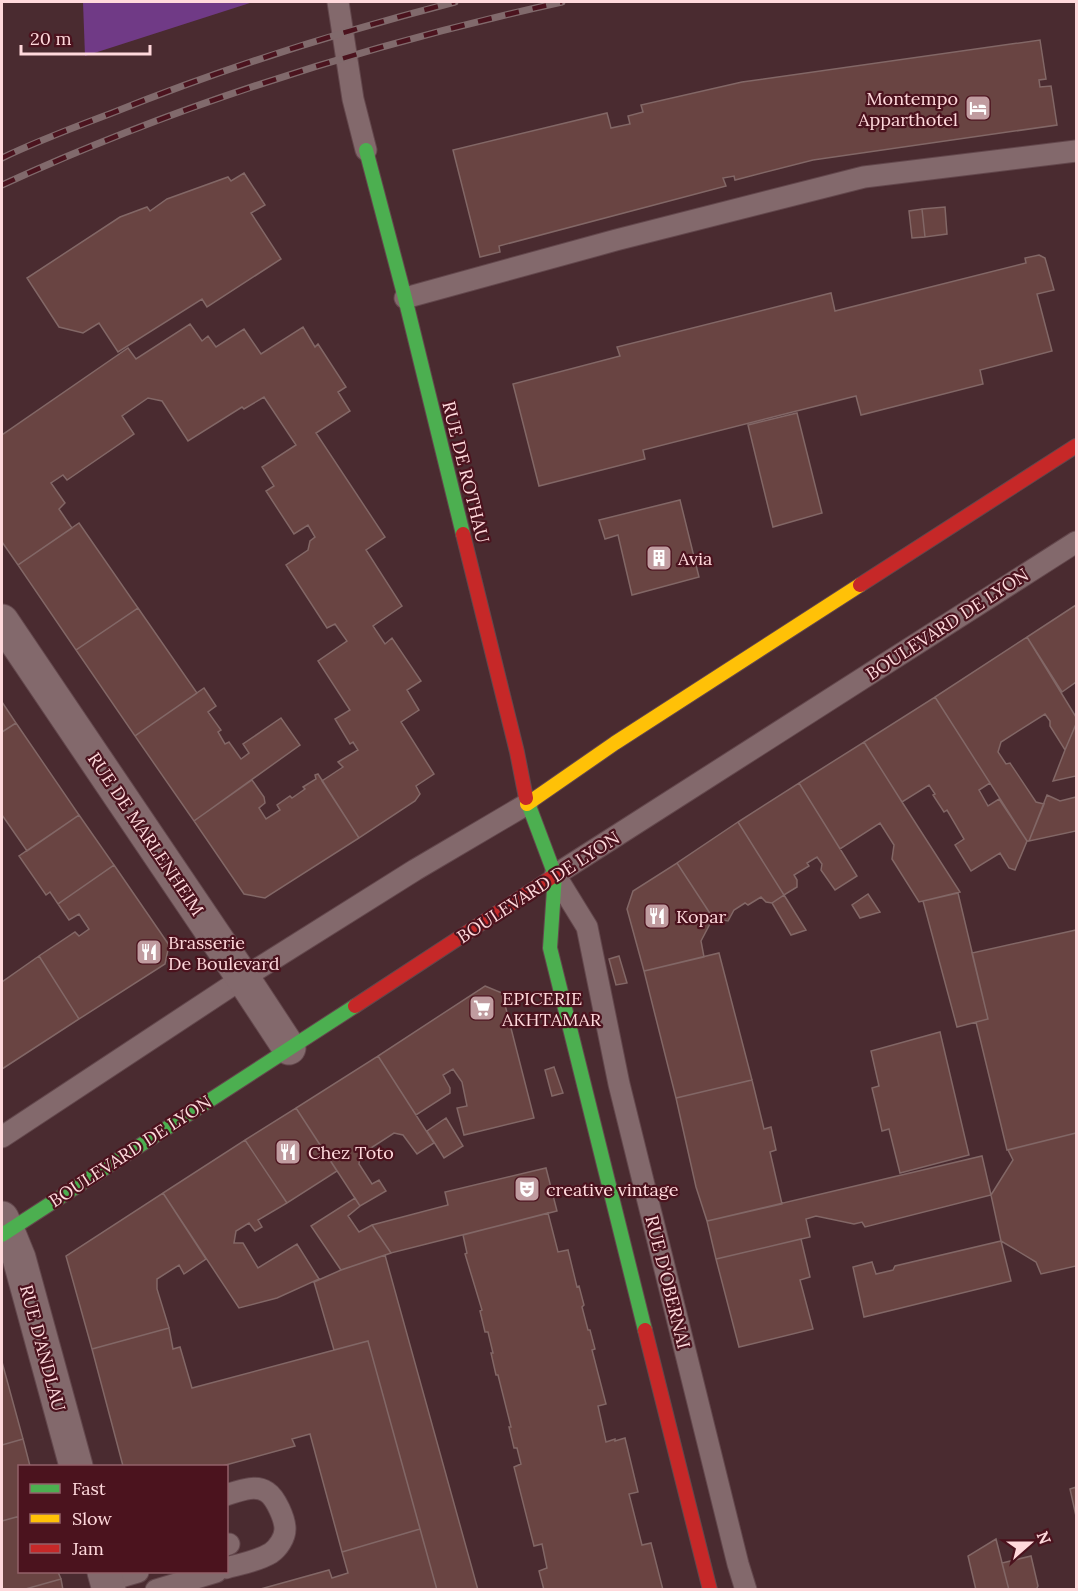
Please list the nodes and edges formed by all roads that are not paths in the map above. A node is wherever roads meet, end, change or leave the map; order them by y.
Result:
1 (338, 2) edge
2 (366, 150) joint
3 (1077, 151) edge
4 (405, 298) junction
5 (1077, 446) edge
6 (1077, 542) edge
7 (2, 621) edge
8 (527, 804) junction
9 (555, 875) junction
10 (243, 978) junction
11 (289, 1048) junction
12 (2, 1137) edge
13 (4, 1228) edge
14 (75, 1465) edge
15 (228, 1494) edge
16 (228, 1567) edge
17 (134, 1573) edge
18 (213, 1573) edge
19 (106, 1581) edge
20 (156, 1590) edge
21 (710, 1590) edge
22 (746, 1590) edge

1 - 2 lane
2 - 4 street, RUE DE ROTHAU
3 - 4 lane
4 - 8 street, RUE DE ROTHAU
5 - 8 street
6 - 9 lane, BOULEVARD DE LYON
7 - 10 street, RUE DE MARLENHEIM
8 - 9 street, RUE D'OBERNAI
8 - 10 lane
9 - 11 street, BOULEVARD DE LYON
9 - 21 street, RUE D'OBERNAI
9 - 22 lane, RUE D'OBERNAI
10 - 11 street, RUE DE MARLENHEIM
10 - 12 lane
11 - 13 street, BOULEVARD DE LYON
13 - 14 street, RUE D'ANDLAU
15 - 16 lane
17 - 19 lane
18 - 20 lane

